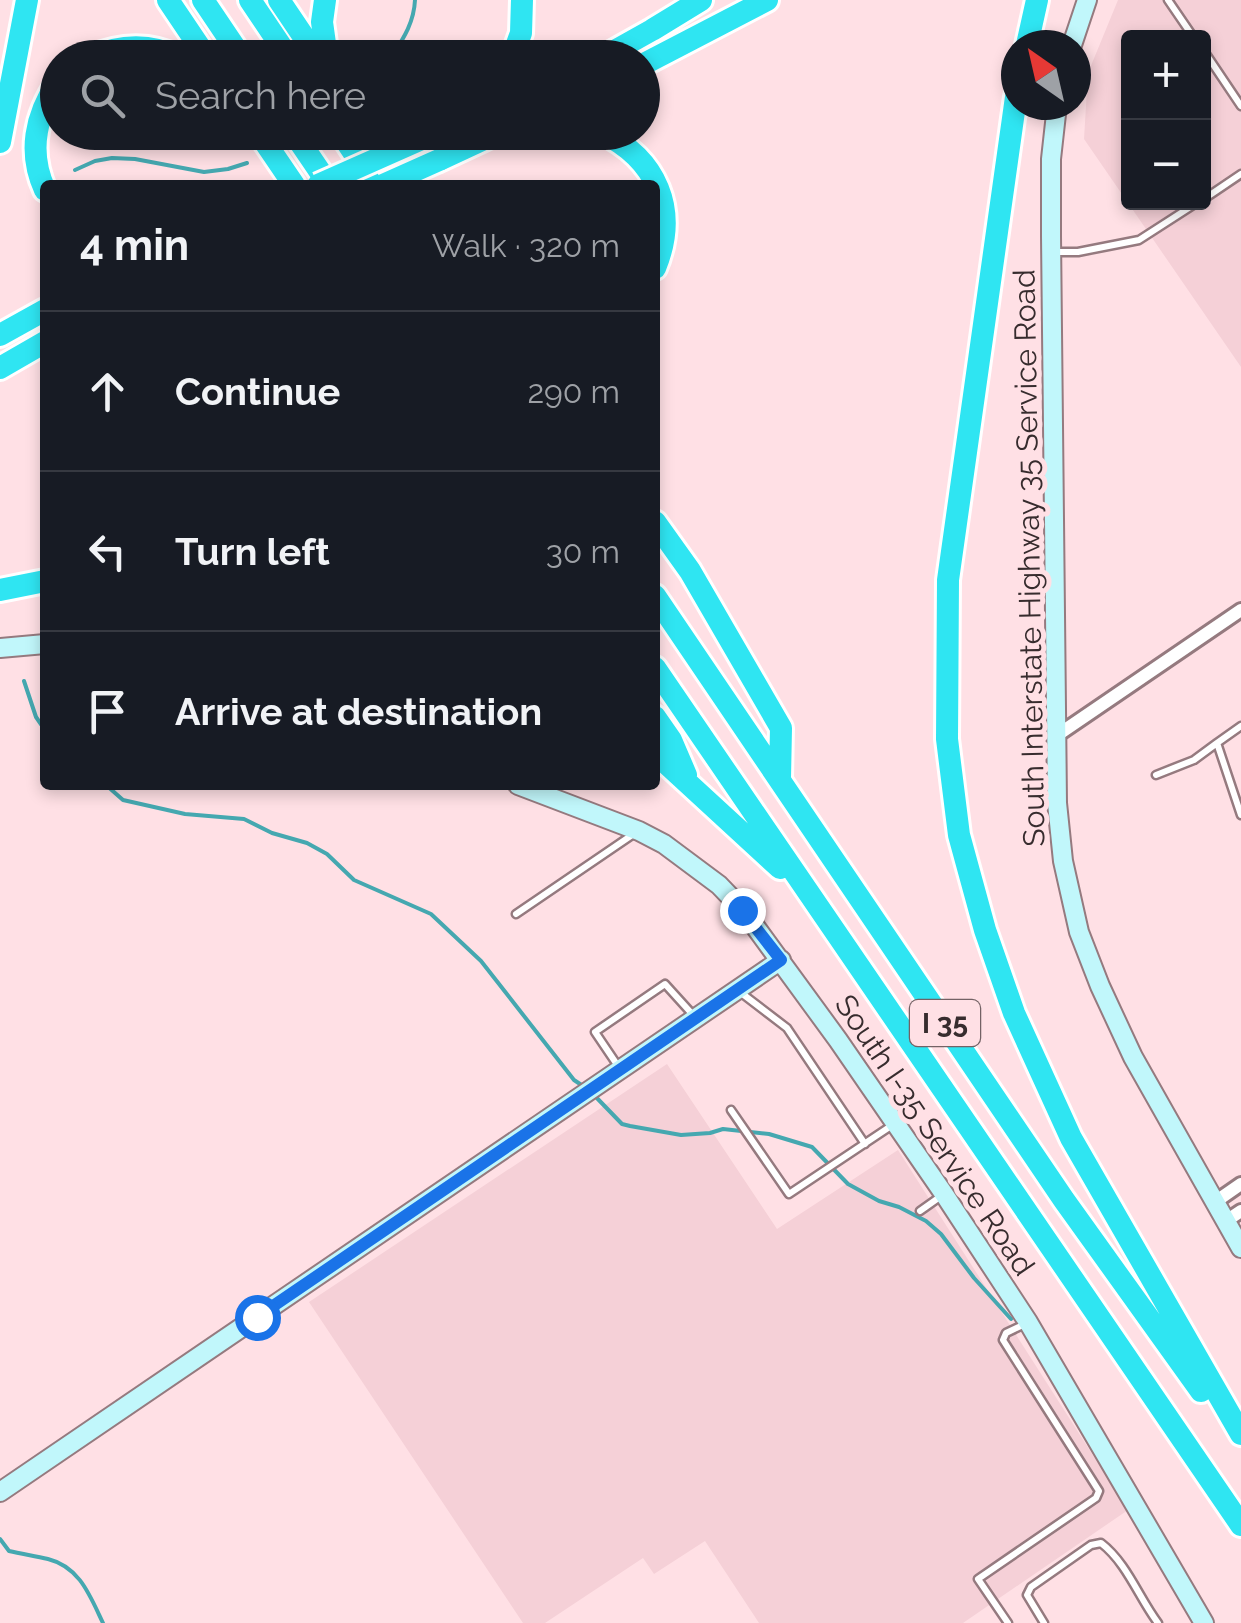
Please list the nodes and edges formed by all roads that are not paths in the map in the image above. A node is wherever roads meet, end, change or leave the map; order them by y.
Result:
1 (27, 0) edge
2 (168, 0) edge
3 (203, 0) edge
4 (250, 0) edge
5 (279, 0) edge
6 (325, 0) edge
7 (522, 0) edge
8 (701, 0) edge
9 (767, 0) edge
10 (1038, 0) edge
11 (1088, 0) edge
12 (1168, 0) edge
13 (1031, 30) edge
14 (1077, 30) edge
15 (1189, 30) edge
16 (195, 40) edge
17 (230, 40) edge
18 (277, 40) edge
19 (306, 40) edge
20 (324, 40) edge
21 (518, 40) edge
22 (634, 40) edge
23 (660, 56) edge
24 (1211, 62) edge
25 (1241, 106) edge
26 (40, 116) edge
27 (1013, 120) edge
28 (1055, 120) edge
29 (0, 142) edge
30 (270, 150) edge
31 (305, 150) edge
32 (352, 150) edge
33 (384, 150) edge
34 (397, 150) edge
35 (460, 150) edge
36 (630, 150) edge
37 (1241, 174) edge
38 (41, 180) edge
39 (291, 180) edge
40 (326, 180) edge
41 (329, 180) edge
42 (372, 180) edge
43 (394, 180) edge
44 (405, 180) edge
45 (654, 180) edge
46 (660, 192) edge
47 (1211, 194) edge
48 (1187, 210) edge
49 (1051, 252) junction
50 (660, 257) edge
51 (40, 313) edge
52 (0, 335) edge
53 (40, 345) edge
54 (0, 368) edge
55 (660, 529) edge
56 (40, 582) edge
57 (0, 590) edge
58 (660, 603) edge
59 (1241, 610) edge
60 (40, 644) edge
61 (0, 648) edge
62 (660, 675) edge
63 (660, 725) edge
64 (1241, 726) edge
65 (1056, 736) junction
66 (1217, 743) junction
67 (660, 758) edge
68 (1156, 775) dead end
69 (780, 778) junction
70 (690, 785) junction
71 (531, 790) edge
72 (1241, 815) edge
73 (638, 831) junction
74 (808, 894) junction
75 (516, 914) dead end
76 (781, 960) junction
77 (738, 990) junction
78 (696, 1019) junction
79 (620, 1070) junction
80 (731, 1110) dead end
81 (896, 1122) junction
82 (864, 1144) junction
83 (1241, 1184) edge
84 (944, 1194) junction
85 (1215, 1202) junction
86 (920, 1211) dead end
87 (1234, 1216) edge
88 (1241, 1248) edge
89 (1028, 1322) junction
90 (1241, 1434) edge
91 (1241, 1447) edge
92 (0, 1492) edge
93 (1241, 1525) edge
94 (1202, 1622) edge
95 (1008, 1623) edge
96 (1044, 1623) edge
97 (1158, 1623) edge

1 - 29 highway
2 - 16 highway
3 - 17 highway
4 - 18 highway
5 - 19 highway
6 - 20 highway
7 - 21 highway
8 - 22 highway
9 - 23 highway
10 - 13 highway
11 - 14 street
12 - 15 lane
24 - 25 lane
26 - 38 highway
27 - 90 highway
28 - 49 street, South Interstate Highway 35 Service Road
30 - 39 highway
31 - 40 highway
32 - 42 highway
33 - 44 highway
34 - 41 highway, bridge
35 - 43 highway, bridge
36 - 45 highway
37 - 47 lane
46 - 50 highway
48 - 49 lane
49 - 65 street, South Interstate Highway 35 Service Road
51 - 52 highway
53 - 54 highway
55 - 69 highway
56 - 57 highway
58 - 69 highway, I 35
59 - 65 street
60 - 61 street
62 - 74 highway, I 35
63 - 70 highway
64 - 66 lane
65 - 85 street, South Interstate Highway 35 Service Road
66 - 68 lane
66 - 72 lane
67 - 70 highway
69 - 91 highway, I 35
70 - 74 highway
71 - 73 street, South I-35 Service Road
73 - 75 lane
73 - 76 street, South I-35 Service Road
74 - 93 highway, I 35
76 - 77 street
76 - 81 street, South I-35 Service Road
77 - 78 street
77 - 82 lane
78 - 79 street
78 - 79 lane
79 - 92 street
80 - 82 lane
81 - 82 lane
81 - 84 street, South I-35 Service Road
83 - 85 street
84 - 86 lane
84 - 89 street, South I-35 Service Road
85 - 87 street
87 - 88 street
89 - 94 street, South I-35 Service Road
89 - 95 lane
96 - 97 lane

